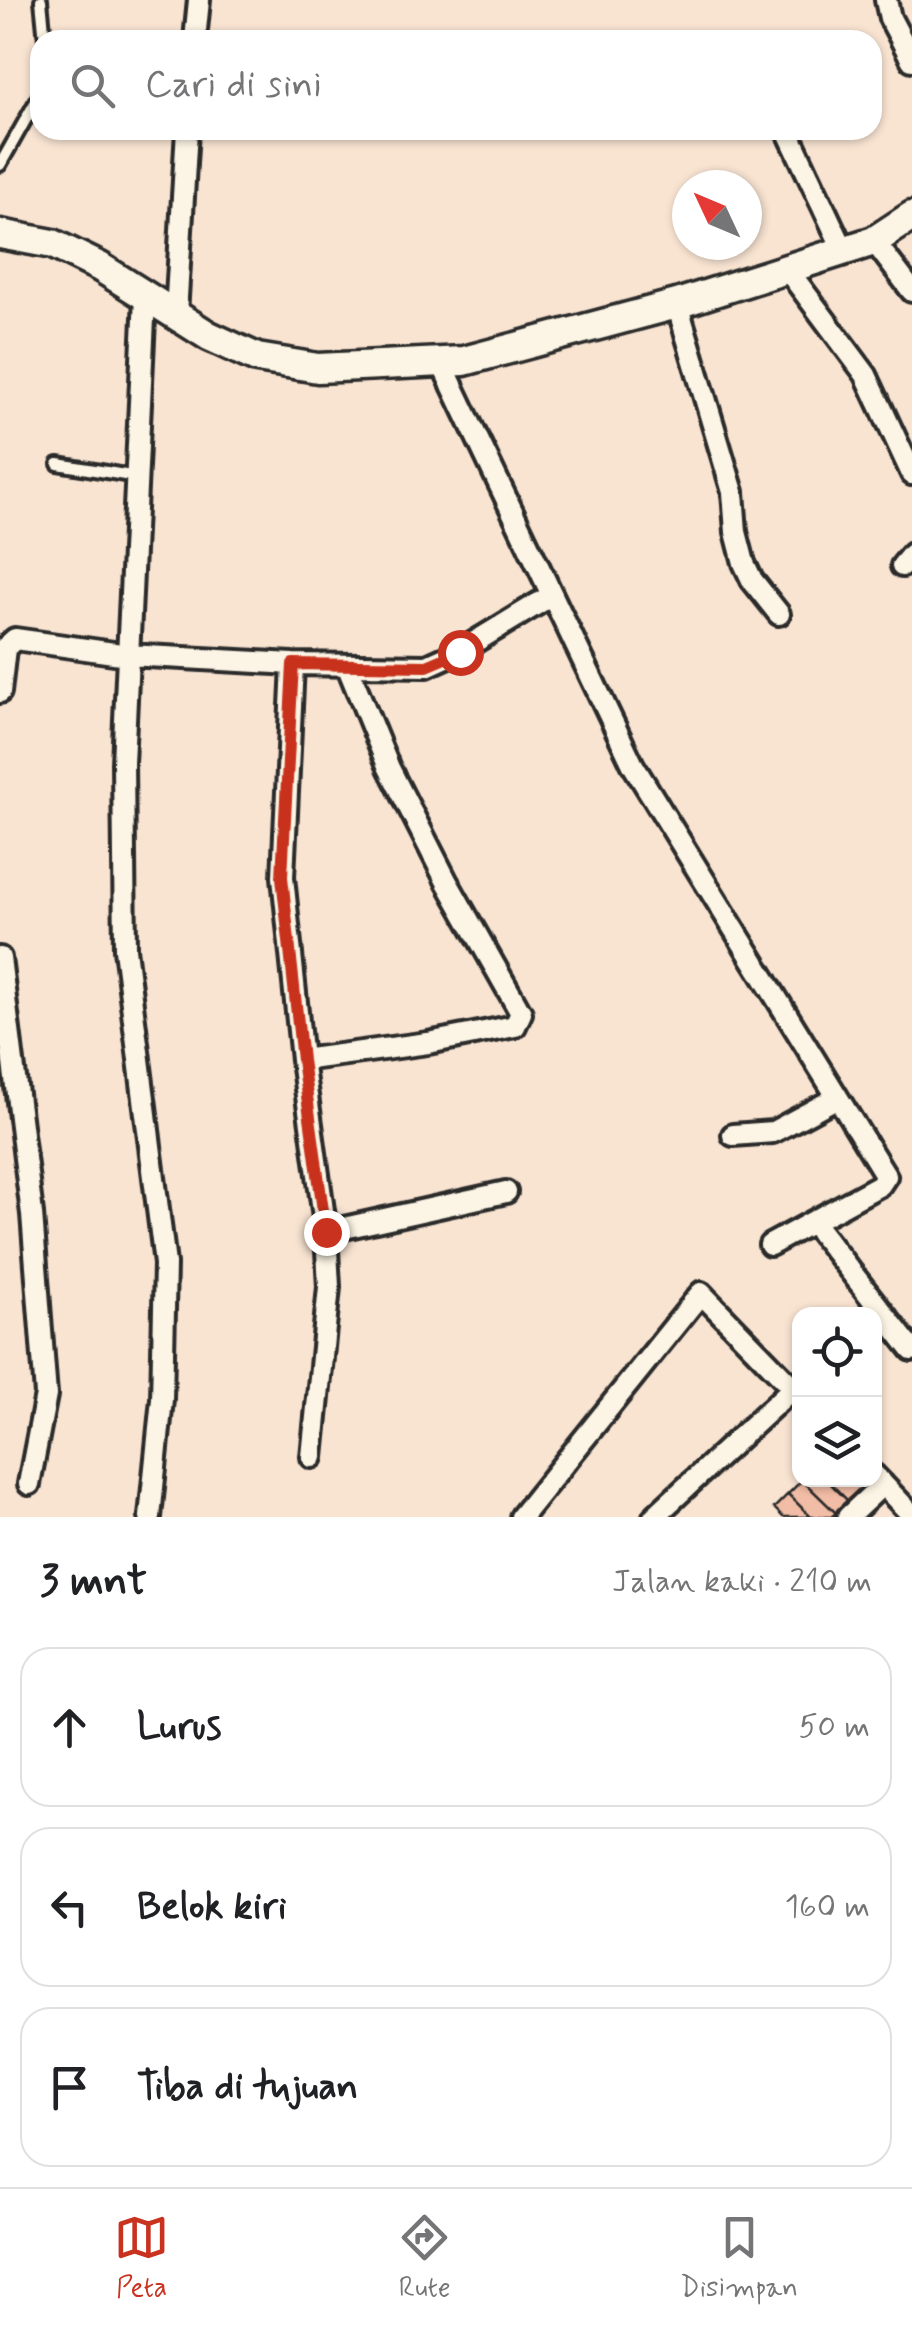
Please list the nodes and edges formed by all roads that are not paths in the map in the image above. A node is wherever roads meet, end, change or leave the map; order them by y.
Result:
1 (41, 0) edge
2 (200, 0) edge
3 (886, 0) edge
4 (44, 30) edge
5 (197, 30) edge
6 (912, 60) edge
7 (30, 112) edge
8 (187, 140) edge
9 (793, 140) edge
10 (0, 166) edge
11 (912, 216) edge
12 (0, 234) edge
13 (874, 241) junction
14 (844, 251) junction
15 (788, 269) junction
16 (912, 292) edge
17 (146, 297) junction
18 (677, 304) junction
19 (176, 314) junction
20 (442, 364) junction
21 (58, 464) dead end
22 (912, 474) edge
23 (138, 478) junction
24 (552, 595) junction
25 (779, 614) dead end
26 (128, 655) junction
27 (293, 664) junction
28 (347, 665) junction
29 (0, 692) edge
30 (0, 958) edge
31 (302, 1060) junction
32 (836, 1098) junction
33 (733, 1135) dead end
34 (506, 1192) dead end
35 (814, 1222) junction
36 (326, 1232) junction
37 (770, 1246) dead end
38 (912, 1350) edge
39 (792, 1388) edge
40 (792, 1396) edge
41 (312, 1457) dead end
42 (882, 1483) edge
43 (29, 1484) dead end
44 (873, 1487) edge
45 (912, 1515) edge
46 (150, 1517) edge
47 (522, 1517) edge
48 (654, 1517) edge
49 (848, 1517) edge

1 - 4 lane
2 - 5 street
3 - 6 street
7 - 10 lane
8 - 19 street
9 - 14 street
11 - 13 main road
12 - 17 main road
13 - 14 main road
13 - 16 street
14 - 15 main road
15 - 18 main road
15 - 22 street
17 - 19 main road
17 - 23 street
18 - 20 main road
18 - 25 street
19 - 20 main road
20 - 24 street
21 - 23 lane
23 - 26 street
24 - 28 street
24 - 32 street
26 - 27 street
26 - 29 street
26 - 46 street
27 - 28 street
27 - 31 street
28 - 31 street
30 - 43 street
31 - 36 street
32 - 33 street
32 - 35 street
34 - 36 street
35 - 37 street
35 - 38 street
36 - 41 street
39 - 47 street
40 - 48 street
42 - 45 street
44 - 49 street

